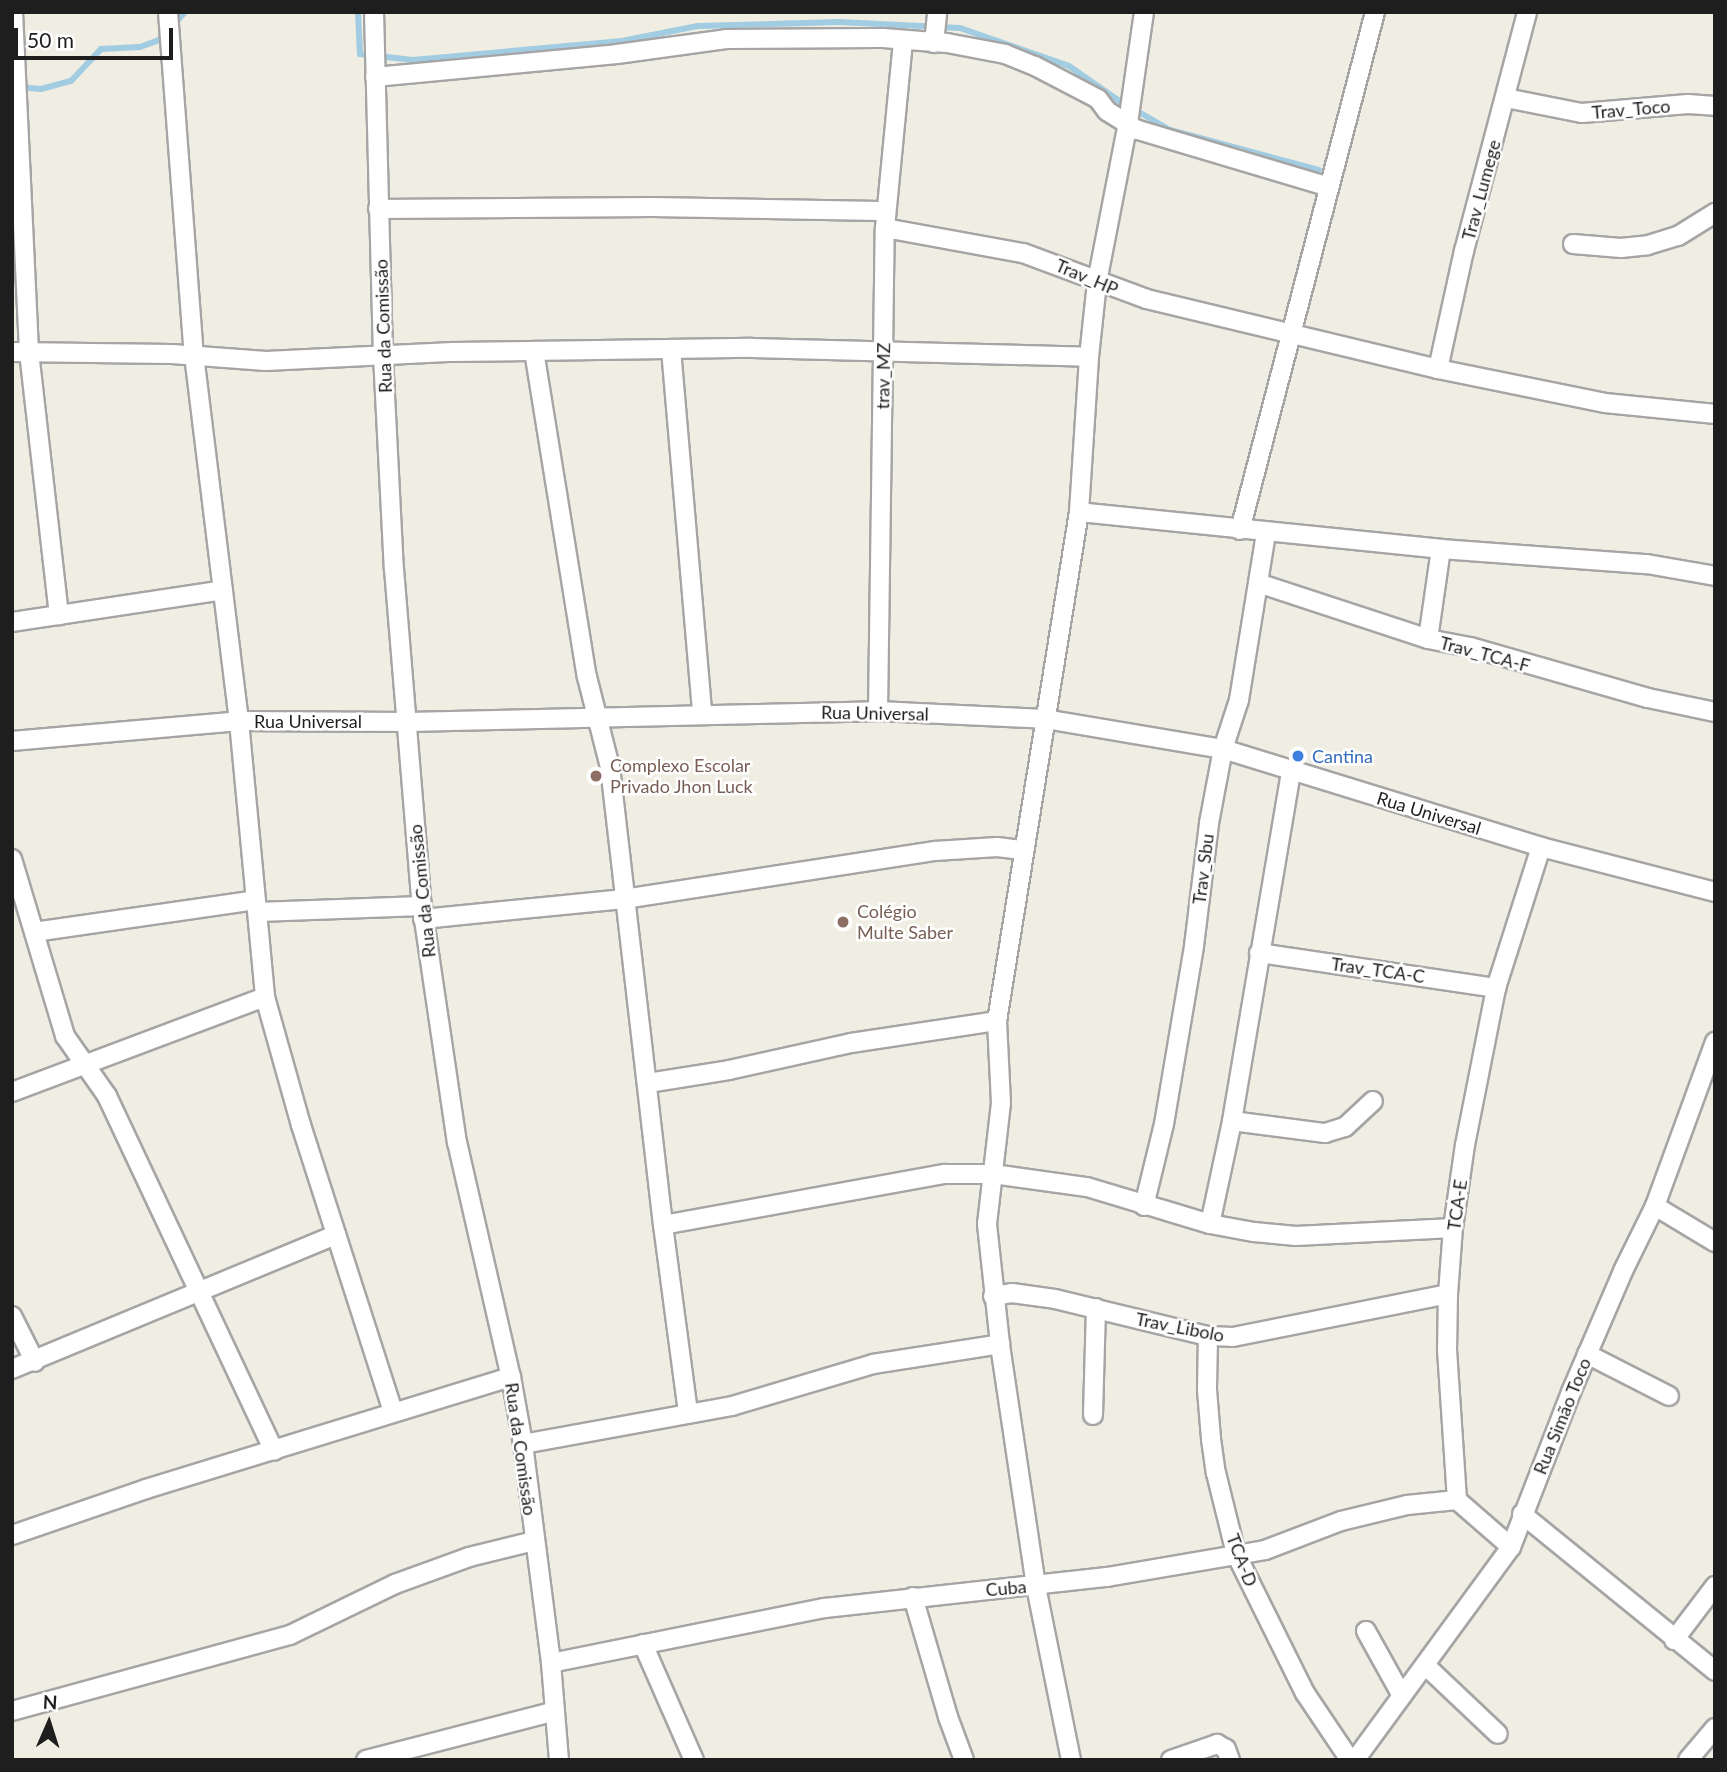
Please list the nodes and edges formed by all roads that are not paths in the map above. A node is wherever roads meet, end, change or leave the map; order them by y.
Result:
1 (13, 12) edge
2 (168, 12) edge
3 (374, 12) edge
4 (937, 12) edge
5 (1144, 12) edge
6 (1374, 12) edge
7 (1527, 12) edge
8 (903, 42) junction
9 (934, 43) junction
10 (375, 77) junction
11 (1506, 98) junction
12 (14, 104) edge
13 (1715, 106) edge
14 (1128, 123) junction
15 (1329, 187) junction
16 (378, 209) junction
17 (1715, 213) edge
18 (885, 220) junction
19 (1573, 244) dead end
20 (1097, 282) junction
21 (1289, 331) junction
22 (671, 349) junction
23 (883, 350) junction
24 (534, 351) junction
25 (21, 352) edge
26 (194, 355) junction
27 (383, 355) junction
28 (1088, 356) junction
29 (1438, 369) junction
30 (1715, 414) edge
31 (1079, 512) junction
32 (1240, 530) junction
33 (1266, 533) junction
34 (1441, 549) junction
35 (1715, 576) edge
36 (1258, 583) junction
37 (223, 590) junction
38 (58, 615) junction
39 (12, 622) edge
40 (1428, 639) junction
41 (878, 711) junction
42 (1715, 712) edge
43 (702, 714) junction
44 (599, 718) junction
45 (1045, 719) junction
46 (239, 721) junction
47 (408, 722) junction
48 (12, 741) edge
49 (1223, 749) junction
50 (1291, 772) junction
51 (1541, 847) junction
52 (1023, 850) junction
53 (12, 859) edge
54 (1715, 892) edge
55 (624, 898) junction
56 (257, 906) junction
57 (422, 913) junction
58 (34, 932) junction
59 (1259, 953) junction
60 (1496, 988) junction
61 (265, 997) junction
62 (997, 1021) junction
63 (1715, 1042) edge
64 (86, 1062) junction
65 (1712, 1064) edge
66 (648, 1083) junction
67 (12, 1092) edge
68 (1373, 1101) dead end
69 (1232, 1121) junction
70 (993, 1174) junction
71 (1144, 1206) junction
72 (1656, 1206) junction
73 (1210, 1224) junction
74 (663, 1225) junction
75 (1453, 1228) junction
76 (337, 1235) junction
77 (1715, 1242) edge
78 (199, 1290) junction
79 (1448, 1294) junction
80 (993, 1296) junction
81 (1096, 1308) junction
82 (12, 1317) edge
83 (1208, 1336) junction
84 (1000, 1344) junction
85 (1587, 1354) junction
86 (35, 1362) junction
87 (12, 1369) edge
88 (511, 1377) junction
89 (1669, 1396) dead end
90 (393, 1412) junction
91 (688, 1413) junction
92 (1093, 1415) dead end
93 (523, 1444) junction
94 (274, 1451) junction
95 (1457, 1500) junction
96 (1522, 1514) junction
97 (12, 1535) edge
98 (534, 1541) junction
99 (1511, 1546) junction
100 (1236, 1553) junction
101 (1036, 1586) junction
102 (1715, 1586) edge
103 (913, 1597) junction
104 (1367, 1631) dead end
105 (1674, 1640) junction
106 (643, 1644) junction
107 (551, 1663) junction
108 (1425, 1665) junction
109 (1715, 1671) edge
110 (1402, 1696) junction
111 (12, 1711) edge
112 (555, 1711) junction
113 (1715, 1728) edge
114 (1498, 1734) dead end
115 (366, 1760) edge
116 (559, 1760) edge
117 (694, 1760) edge
118 (964, 1760) edge
119 (1071, 1760) edge
120 (1171, 1760) edge
121 (1230, 1760) edge
122 (1350, 1760) edge
123 (1355, 1760) edge
124 (1688, 1760) edge

1 - 12 street
2 - 26 street
3 - 10 street, Rua da Comissão
4 - 9 street
5 - 14 street
6 - 15 street
7 - 11 street, Trav_Lumege
8 - 9 street
8 - 10 street
8 - 18 street, trav_MZ
9 - 14 street
10 - 16 street, Rua da Comissão
11 - 13 street, Trav_Toco
11 - 29 street, Trav_Lumege
12 - 25 street
14 - 15 street
14 - 20 street
15 - 21 street
16 - 18 street, Trav_HP
16 - 27 street, Rua da Comissão
17 - 19 street
18 - 20 street, Trav_HP
18 - 23 street, trav_MZ
20 - 21 street, Trav_HP
20 - 28 street
21 - 29 street, Trav_HP
21 - 32 street
22 - 23 street
22 - 24 street
22 - 43 street
23 - 28 street
23 - 41 street, trav_MZ
24 - 27 street
24 - 44 street
25 - 26 street
25 - 38 street
26 - 27 street
26 - 37 street
27 - 47 street, Rua da Comissão
28 - 31 street
29 - 30 street, Trav_HP
31 - 32 street
31 - 45 street
32 - 33 street
33 - 34 street
33 - 36 street, Trav_Sbu
34 - 35 street
34 - 40 street
36 - 40 street, Trav_TCA-F
36 - 49 street, Trav_Sbu
37 - 38 street
37 - 46 street
38 - 39 street
40 - 42 street, Trav_TCA-F
41 - 43 street, Rua Universal
41 - 45 street, Rua Universal
43 - 44 street, Rua Universal
44 - 47 street, Rua Universal
44 - 55 street
45 - 49 street, Rua Universal
45 - 52 street
46 - 47 street, Rua Universal
46 - 48 street, Rua Universal
46 - 56 street
47 - 57 street, Rua da Comissão
49 - 50 street, Rua Universal
49 - 71 street, Trav_Sbu
50 - 51 street, Rua Universal
50 - 59 street
51 - 54 street, Rua Universal
51 - 60 street, TCA-E
52 - 55 street
52 - 62 street
53 - 58 street
55 - 57 street
55 - 66 street
56 - 57 street
56 - 58 street
56 - 61 street
57 - 88 street, Rua da Comissão
58 - 64 street
59 - 60 street, Trav_TCA-C
59 - 69 street
60 - 75 street, TCA-E
61 - 64 street
61 - 76 street
62 - 66 street
62 - 70 street
63 - 65 street, Rua Simão Toco
64 - 67 street
64 - 78 street
65 - 72 street, Rua Simão Toco
66 - 74 street
68 - 69 street
69 - 73 street
70 - 71 street
70 - 74 street
70 - 80 street
71 - 73 street
72 - 77 street
72 - 85 street, Rua Simão Toco
73 - 75 street
74 - 91 street
75 - 79 street, TCA-E
76 - 78 street
76 - 90 street
78 - 86 street
78 - 94 street
79 - 83 street, Trav_Libolo
79 - 95 street, TCA-E
80 - 81 street, Trav_Libolo
80 - 84 street
81 - 83 street, Trav_Libolo
81 - 92 street
82 - 86 street
83 - 100 street, TCA-D
84 - 91 street
84 - 101 street
85 - 89 street
85 - 96 street, Rua Simão Toco
86 - 87 street
88 - 90 street
88 - 93 street, Rua da Comissão
90 - 94 street
91 - 93 street
93 - 98 street, Rua da Comissão
94 - 97 street
95 - 99 street
95 - 100 street, Cuba
96 - 99 street, Rua Simão Toco
96 - 105 street
98 - 107 street, Rua da Comissão
98 - 111 street
99 - 108 street, Rua Simão Toco
100 - 101 street, Cuba
100 - 122 street, TCA-D
101 - 103 street, Cuba
101 - 119 street
102 - 105 street
103 - 106 street, Cuba
103 - 118 street
104 - 110 street
105 - 109 street
106 - 107 street, Cuba
106 - 117 street
107 - 112 street, Rua da Comissão
108 - 110 street, Rua Simão Toco
108 - 114 street
110 - 123 street, Rua Simão Toco
112 - 115 street
112 - 116 street, Rua da Comissão
113 - 124 street
120 - 121 street

